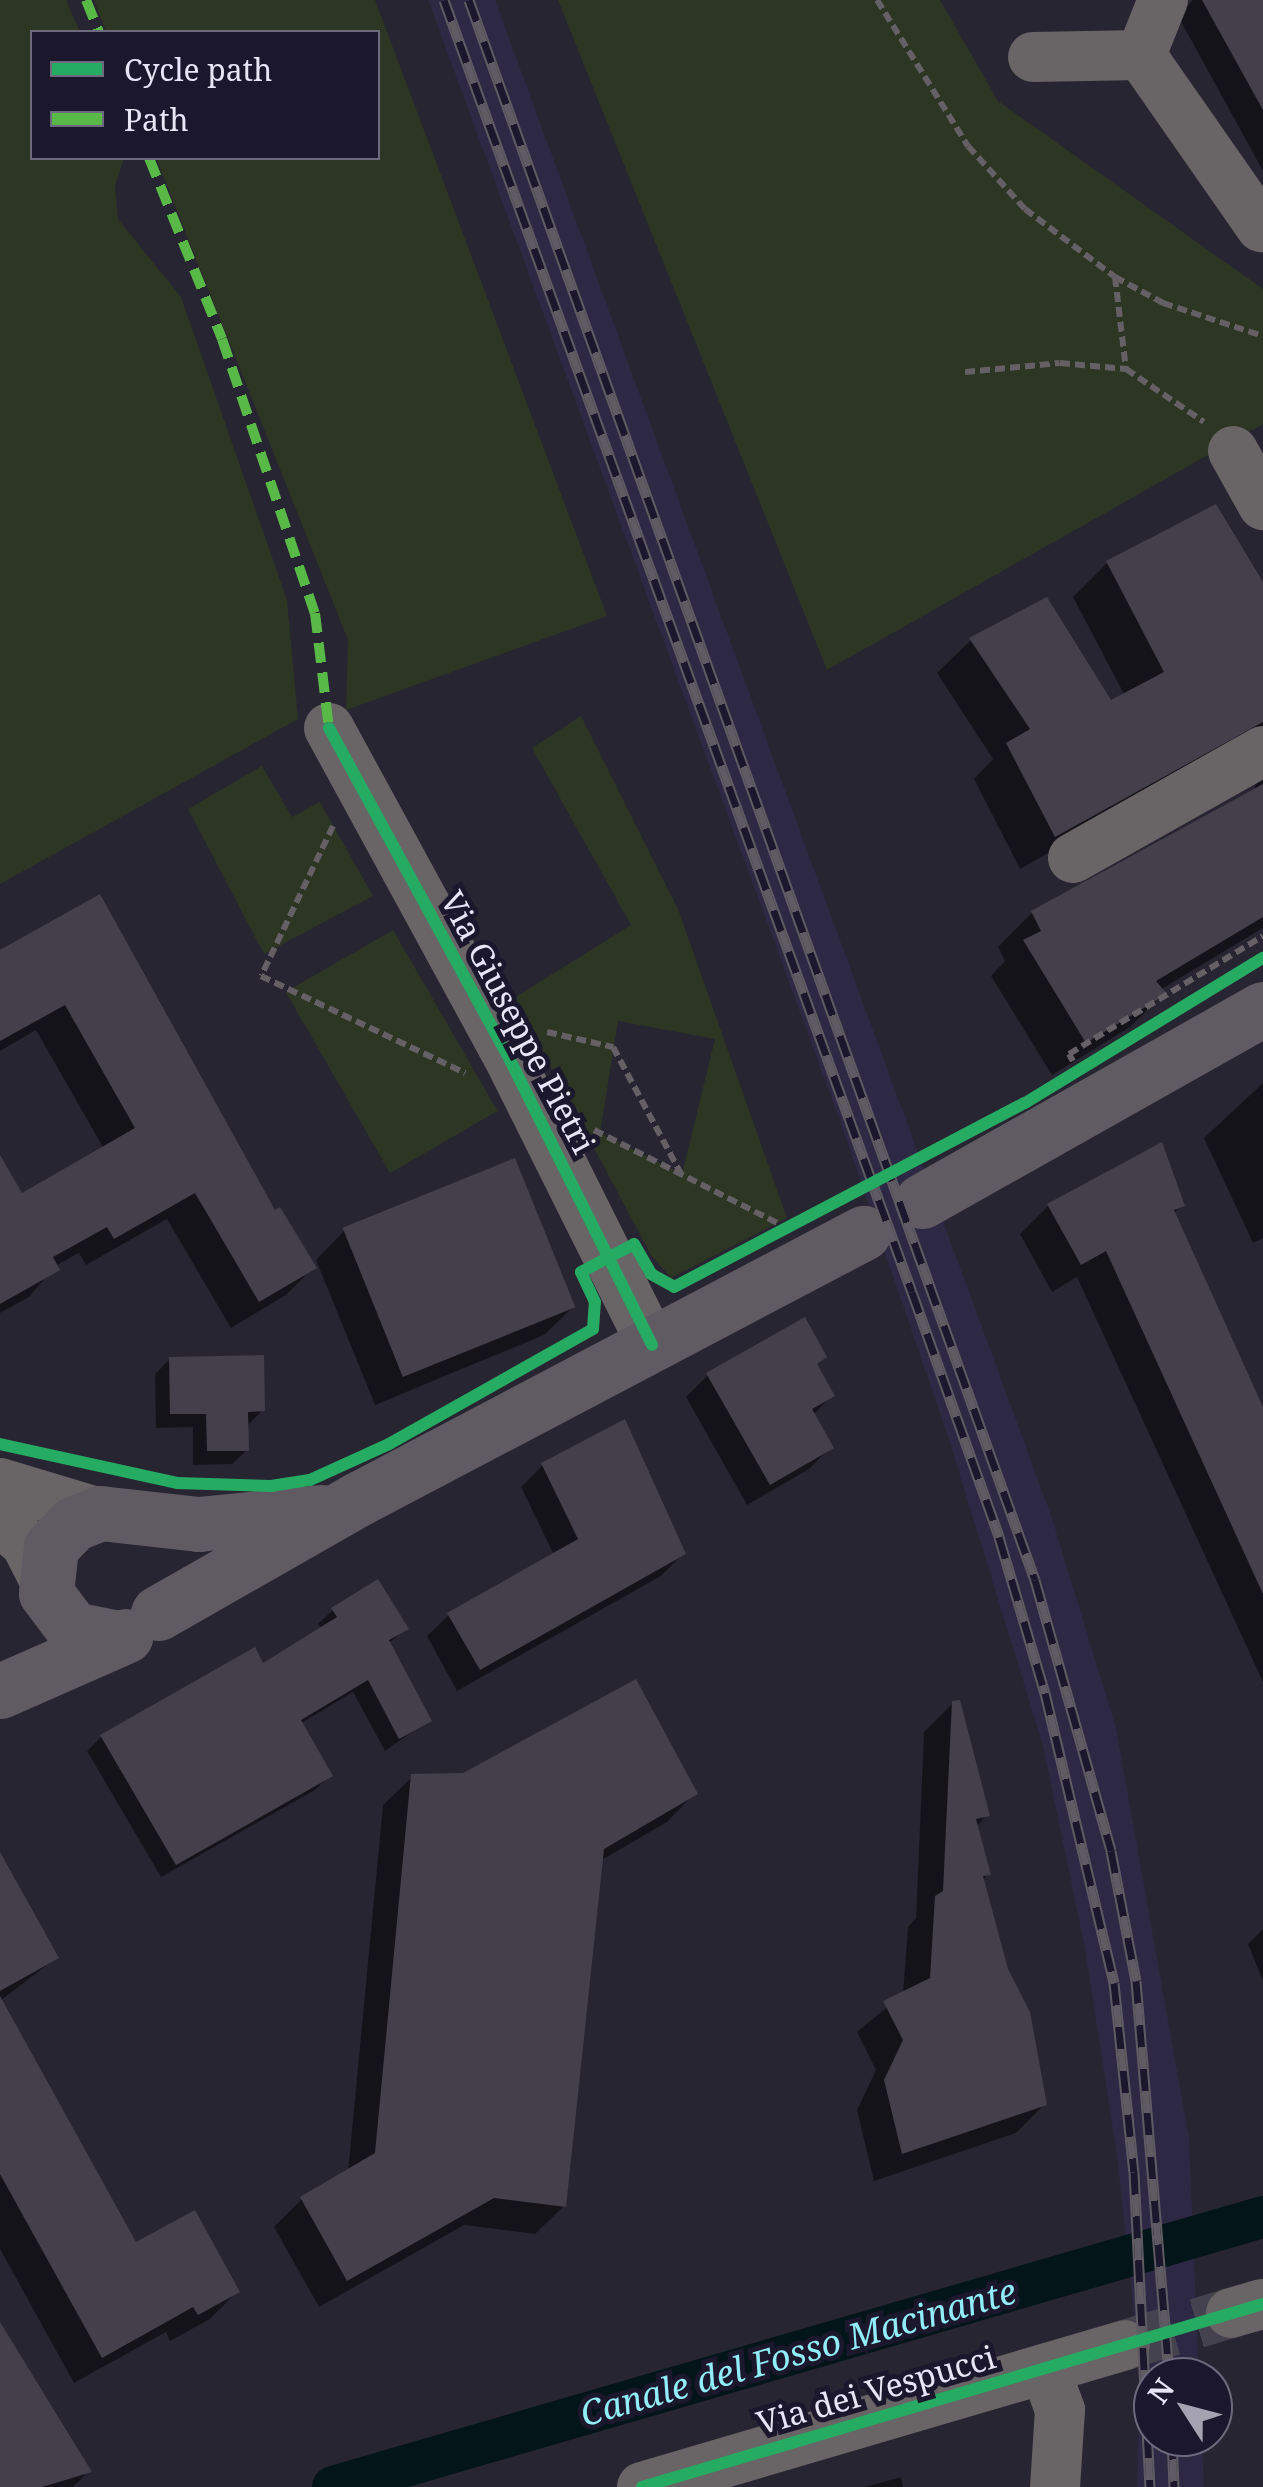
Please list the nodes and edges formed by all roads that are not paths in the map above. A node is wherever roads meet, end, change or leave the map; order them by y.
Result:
1 (1163, 0) edge
2 (1140, 55) junction
3 (1033, 56) dead end
4 (1261, 227) edge
5 (1233, 451) road end
6 (1263, 505) edge
7 (329, 728) dead end
8 (1263, 750) edge
9 (1073, 858) dead end
10 (1263, 1009) edge
11 (922, 1201) dead end
12 (863, 1233) dead end
13 (652, 1344) junction
14 (0, 1484) edge
15 (338, 1510) junction
16 (116, 1516) junction
17 (0, 1521) edge
18 (44, 1585) junction
19 (138, 1625) junction
20 (6, 1688) edge
21 (1125, 2345) tunnel mouth
22 (1045, 2368) junction
23 (642, 2487) edge
24 (1055, 2487) edge

1 - 2 street
2 - 3 street
2 - 4 street
5 - 6 street
7 - 13 street, Via Giuseppe Pietri
8 - 9 street
10 - 11 main road
12 - 13 main road
13 - 15 main road
14 - 16 street
15 - 16 main road
15 - 19 main road
16 - 18 main road
16 - 19 main road
17 - 18 street
18 - 19 main road
18 - 20 main road
19 - 20 main road
21 - 22 street, Via dei Vespucci
22 - 23 street, Via dei Vespucci
22 - 24 street

